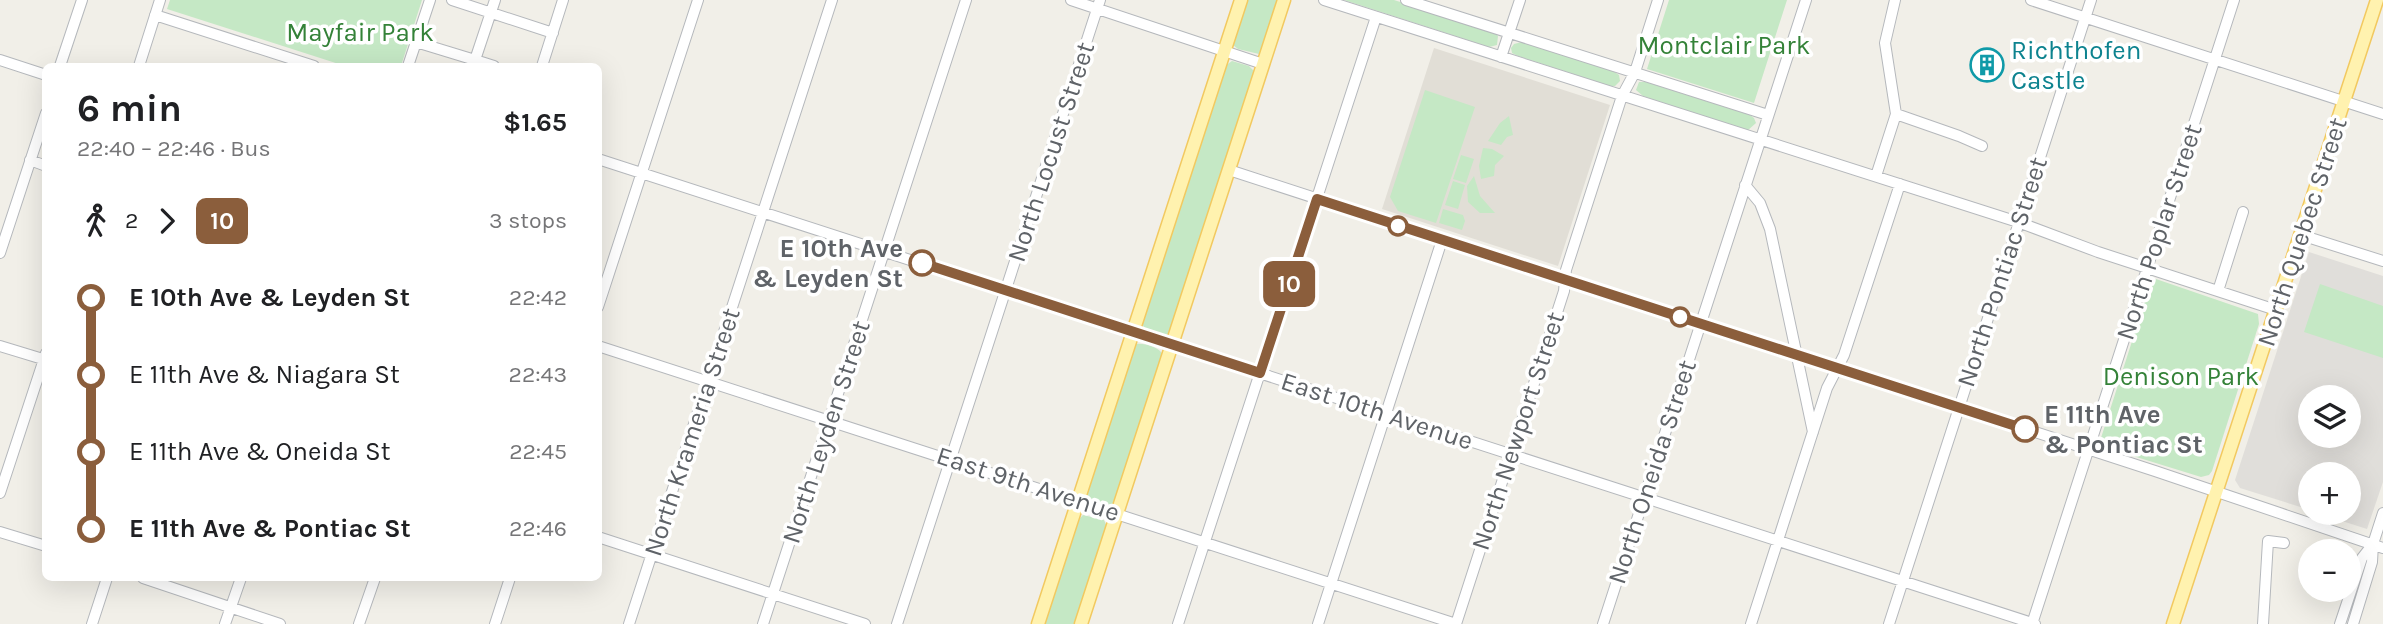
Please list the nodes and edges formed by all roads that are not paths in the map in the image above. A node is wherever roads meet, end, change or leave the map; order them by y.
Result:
1 (82, 0) edge
2 (160, 0) edge
3 (430, 0) edge
4 (452, 0) edge
5 (495, 0) edge
6 (563, 0) edge
7 (698, 0) edge
8 (832, 0) edge
9 (966, 0) edge
10 (1071, 0) edge
11 (1241, 0) edge
12 (1284, 0) edge
13 (1324, 0) edge
14 (1406, 0) edge
15 (1520, 0) edge
16 (1658, 0) edge
17 (1805, 0) edge
18 (1895, 0) edge
19 (2031, 0) edge
20 (2091, 0) edge
21 (2234, 0) edge
22 (2377, 0) edge
23 (1098, 4) edge
24 (491, 13) junction
25 (155, 15) junction
26 (1376, 16) junction
27 (2085, 18) junction
28 (553, 33) junction
29 (1509, 33) junction
30 (416, 41) junction
31 (1224, 51) junction
32 (1501, 57) junction
33 (0, 60) edge
34 (2214, 60) junction
35 (280, 61) edge
36 (475, 61) junction
37 (61, 63) edge
38 (140, 63) edge
39 (409, 63) edge
40 (483, 63) edge
41 (543, 63) edge
42 (1263, 64) junction
43 (1635, 72) junction
44 (42, 74) edge
45 (1622, 96) junction
46 (2344, 102) junction
47 (1896, 114) junction
48 (2383, 114) edge
49 (1768, 115) junction
50 (42, 125) edge
51 (1760, 138) junction
52 (1982, 146) dead end
53 (30, 160) junction
54 (602, 160) edge
55 (42, 164) edge
56 (1229, 170) junction
57 (642, 173) junction
58 (1876, 176) junction
59 (1900, 184) junction
60 (1745, 185) junction
61 (1317, 199) junction
62 (763, 212) junction
63 (2243, 212) dead end
64 (2018, 222) junction
65 (2301, 235) junction
66 (1442, 240) junction
67 (885, 251) junction
68 (0, 253) edge
69 (2383, 261) edge
70 (2147, 268) junction
71 (1565, 281) junction
72 (1006, 290) junction
73 (2218, 291) junction
74 (602, 295) edge
75 (2276, 310) junction
76 (1700, 324) junction
77 (1133, 332) junction
78 (1172, 345) junction
79 (0, 346) edge
80 (602, 347) edge
81 (42, 356) edge
82 (1797, 356) junction
83 (42, 366) edge
84 (1837, 368) junction
85 (1260, 373) junction
86 (708, 382) junction
87 (1958, 408) junction
88 (1387, 414) junction
89 (829, 420) junction
90 (1813, 432) junction
91 (2088, 450) junction
92 (1511, 454) junction
93 (950, 459) junction
94 (0, 493) edge
95 (2217, 493) junction
96 (1644, 497) junction
97 (1077, 501) junction
98 (1118, 513) junction
99 (2383, 513) edge
100 (0, 532) edge
101 (602, 538) edge
102 (1779, 541) junction
103 (1205, 542) junction
104 (2284, 543) dead end
105 (42, 545) edge
106 (2378, 546) edge
107 (652, 555) junction
108 (106, 581) edge
109 (152, 581) edge
110 (239, 581) edge
111 (374, 581) edge
112 (509, 581) edge
113 (1903, 581) junction
114 (1331, 583) junction
115 (773, 594) junction
116 (230, 607) junction
117 (92, 624) edge
118 (225, 624) edge
119 (280, 624) edge
120 (359, 624) edge
121 (495, 624) edge
122 (629, 624) edge
123 (763, 624) edge
124 (865, 624) edge
125 (897, 624) edge
126 (1038, 624) edge
127 (1081, 624) edge
128 (1178, 624) edge
129 (1318, 624) edge
130 (1456, 624) edge
131 (1603, 624) edge
132 (1751, 624) edge
133 (1889, 624) edge
134 (2033, 624) edge
135 (2173, 624) edge
136 (2263, 624) edge
137 (2340, 624) edge
138 (2353, 624) edge

1 - 37 street
2 - 25 street
3 - 30 street
4 - 24 street
5 - 24 street
6 - 28 street
7 - 57 street
8 - 62 street, North Krameria Street
9 - 67 street, North Leyden Street
10 - 23 street
11 - 31 main road
12 - 42 main road
13 - 26 street
14 - 29 street
15 - 29 street
16 - 43 street, North Newport Street
17 - 49 street, North Oneida Street
18 - 47 street
19 - 27 street
20 - 27 street, North Pontiac Street
21 - 34 street, North Poplar Street
22 - 46 main road, North Quebec Street
23 - 31 street
23 - 72 street, North Locust Street
24 - 28 street
24 - 36 street
25 - 35 street
25 - 38 street
26 - 32 street
26 - 61 street
27 - 34 street
27 - 64 street, North Pontiac Street
28 - 41 street
29 - 32 street
29 - 43 street
30 - 36 street
30 - 39 street
31 - 42 street
31 - 77 main road
32 - 45 street
33 - 44 street
34 - 46 street
34 - 70 street, North Poplar Street
36 - 40 street
42 - 56 main road
43 - 45 street, North Newport Street
43 - 49 street
45 - 51 street
45 - 71 street, North Newport Street
46 - 48 street
46 - 65 main road, North Quebec Street
47 - 52 street
47 - 58 street
49 - 51 street, North Oneida Street
50 - 53 street
51 - 58 street
51 - 60 street, North Oneida Street
53 - 55 street
53 - 68 street
54 - 57 street, East 10th Avenue
56 - 61 street
56 - 78 main road
57 - 62 street, East 10th Avenue
57 - 74 street
58 - 59 street
59 - 64 street
59 - 84 street
60 - 76 street, North Oneida Street
60 - 82 street
61 - 66 street
61 - 85 street
62 - 67 street, East 10th Avenue
62 - 86 street, North Krameria Street
63 - 73 street
64 - 70 street
64 - 87 street, North Pontiac Street
65 - 69 street
65 - 75 main road, North Quebec Street
66 - 71 street
66 - 88 street
67 - 72 street, East 10th Avenue
67 - 89 street, North Leyden Street
70 - 73 street
70 - 91 street, North Poplar Street
71 - 76 street
71 - 92 street, North Newport Street
72 - 77 street, East 10th Avenue
72 - 93 street, North Locust Street
73 - 75 street
75 - 95 main road, North Quebec Street
76 - 82 street
76 - 96 street, North Oneida Street
77 - 78 street, East 10th Avenue
77 - 97 main road
78 - 85 street, East 10th Avenue
78 - 98 main road
79 - 81 street
80 - 86 street, East 9th Avenue
82 - 84 street
82 - 90 street
83 - 94 street
84 - 87 street
84 - 90 street
85 - 88 street, East 10th Avenue
85 - 103 street
86 - 89 street, East 9th Avenue
86 - 107 street, North Krameria Street
87 - 91 street
87 - 113 street, North Pontiac Street
88 - 92 street, East 10th Avenue
88 - 114 street
89 - 93 street, East 9th Avenue
89 - 115 street, North Leyden Street
90 - 102 street
91 - 95 street
91 - 134 street, North Poplar Street
92 - 96 street, East 10th Avenue
92 - 130 street, North Newport Street
93 - 97 street, East 9th Avenue
93 - 125 street, North Locust Street
95 - 106 street
95 - 135 main road, North Quebec Street
96 - 102 street, East 10th Avenue
96 - 131 street, North Oneida Street
97 - 98 street, East 9th Avenue
97 - 126 main road
98 - 103 street, East 9th Avenue
98 - 127 main road
99 - 106 street
100 - 105 street
101 - 107 street
102 - 113 street, East 10th Avenue
102 - 132 street
103 - 114 street, East 9th Avenue
103 - 128 street
104 - 136 street
106 - 137 street
106 - 138 street
107 - 115 street
107 - 122 street, North Krameria Street
108 - 117 street
109 - 116 street
110 - 116 street
111 - 120 street
112 - 121 street
113 - 133 street, North Pontiac Street
113 - 134 street, East 10th Avenue
114 - 129 street
114 - 130 street, East 9th Avenue
115 - 123 street, North Leyden Street
115 - 124 street
116 - 118 street
116 - 119 street

